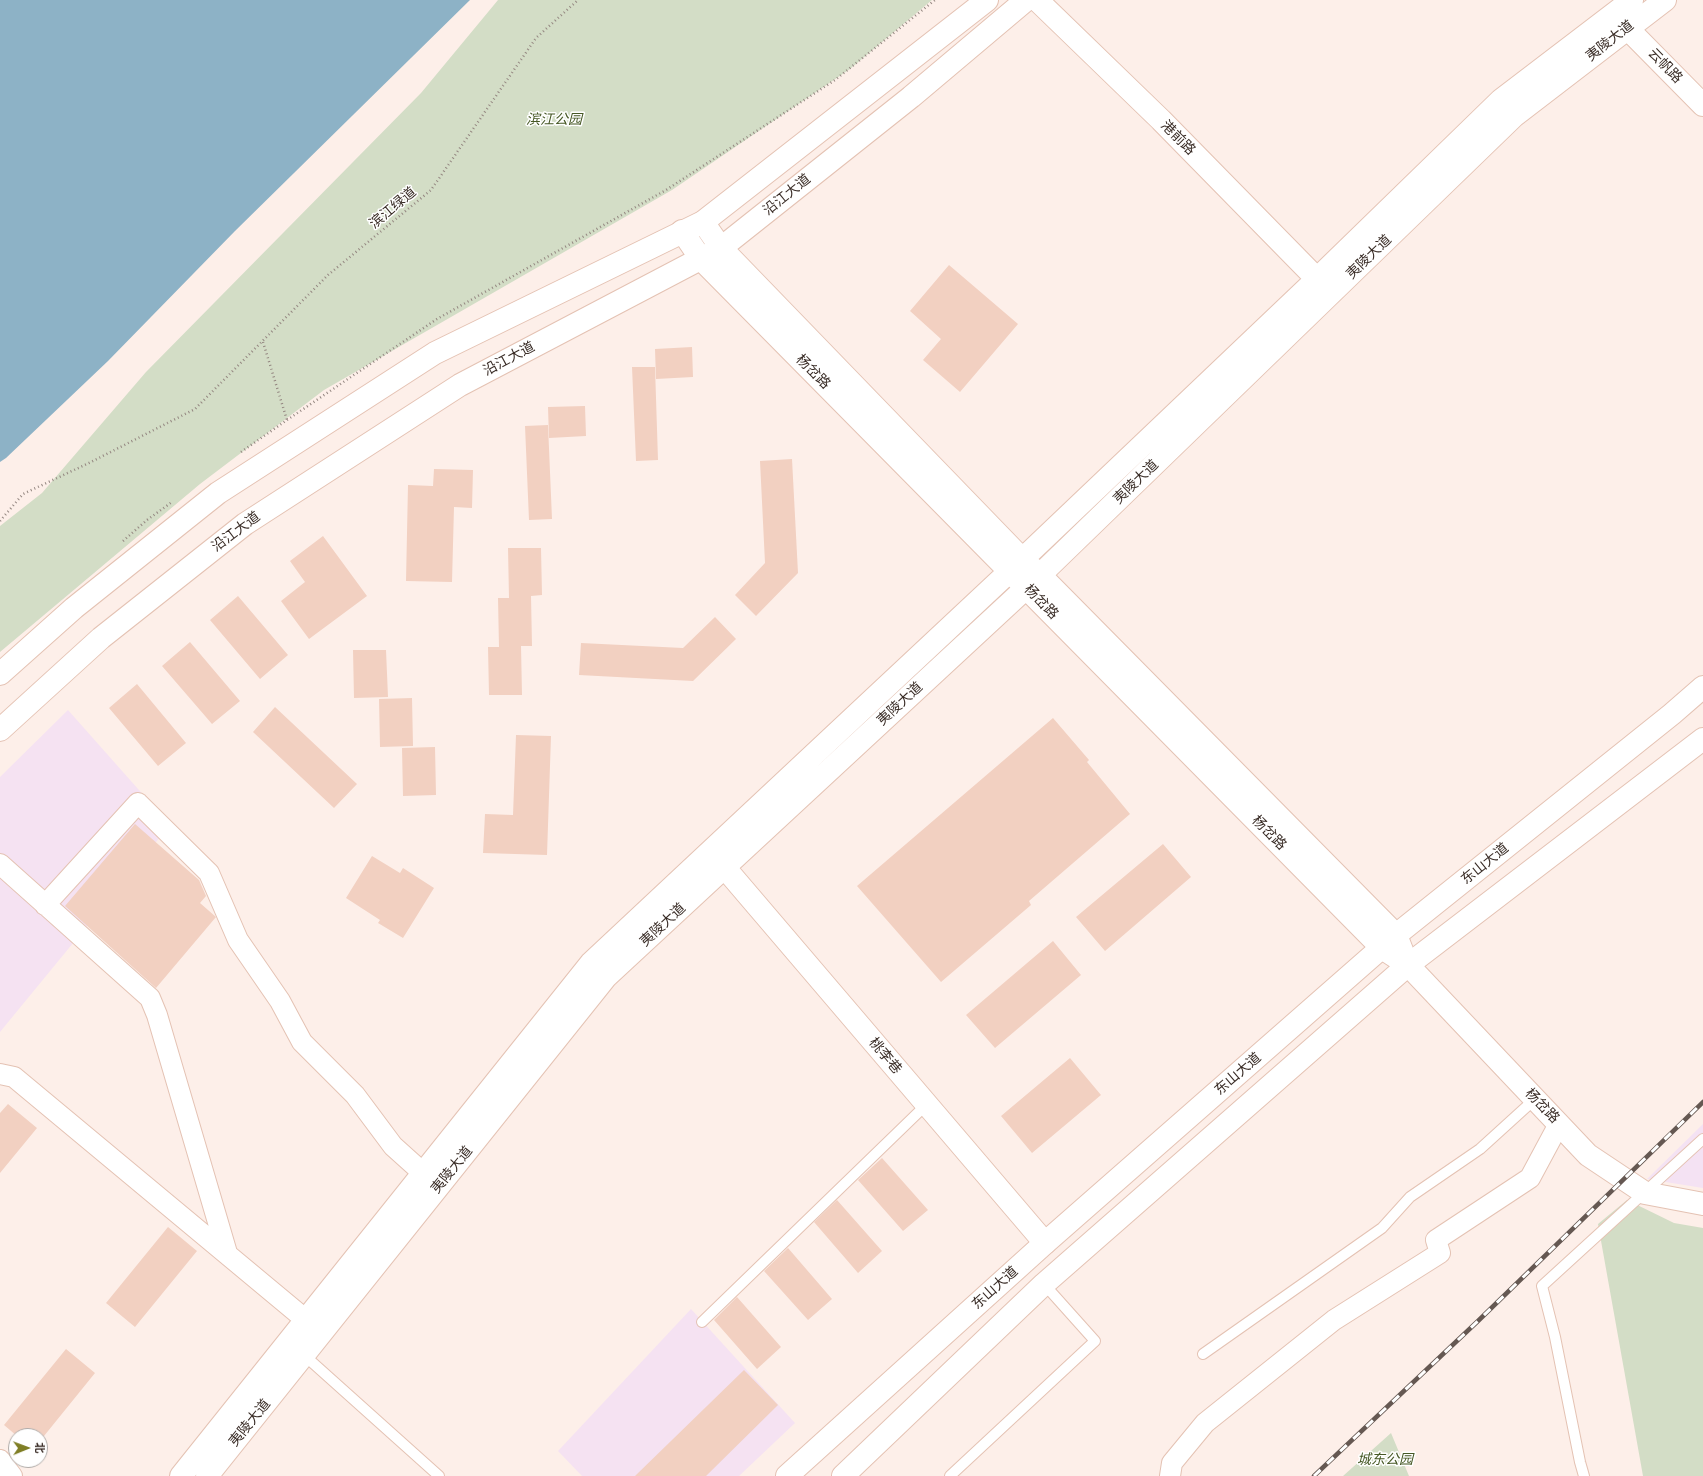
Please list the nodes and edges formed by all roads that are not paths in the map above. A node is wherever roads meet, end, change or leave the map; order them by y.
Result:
1 (987, 0) edge
2 (1026, 0) edge
3 (1037, 0) edge
4 (1632, 0) edge
5 (1665, 0) edge
6 (1627, 28) junction
7 (1703, 105) edge
8 (703, 222) junction
9 (682, 232) junction
10 (721, 248) junction
11 (701, 259) junction
12 (1317, 279) junction
13 (1016, 565) junction
14 (1033, 581) junction
15 (0, 674) edge
16 (1703, 687) edge
17 (0, 730) edge
18 (1703, 738) edge
19 (0, 864) edge
20 (725, 868) junction
21 (45, 905) junction
22 (1389, 942) junction
23 (1408, 965) junction
24 (0, 1074) edge
25 (1535, 1099) junction
26 (926, 1104) junction
27 (1559, 1124) junction
28 (1703, 1139) edge
29 (423, 1173) junction
30 (1645, 1193) junction
31 (1703, 1204) edge
32 (1045, 1243) junction
33 (227, 1253) junction
34 (1044, 1284) junction
35 (306, 1320) junction
36 (702, 1322) dead end
37 (1203, 1354) dead end
38 (304, 1355) junction
39 (0, 1460) edge
40 (12, 1476) edge
41 (181, 1476) edge
42 (207, 1476) edge
43 (439, 1476) edge
44 (787, 1476) edge
45 (843, 1476) edge
46 (950, 1476) edge
47 (1170, 1476) edge
48 (1584, 1476) edge

1 - 8 main road
2 - 10 main road, 沿江大道
3 - 12 main road, 港前路
4 - 12 main road, 夷陵大道
5 - 6 main road, 夷陵大道
6 - 7 main road, 云帆路
6 - 14 main road, 夷陵大道
8 - 9 main road
8 - 10 main road, 杨岔路
9 - 11 main road, 杨岔路
9 - 15 main road
10 - 11 main road, 沿江大道
10 - 13 main road, 杨岔路
11 - 13 main road, 杨岔路
11 - 17 main road, 沿江大道
12 - 13 main road, 夷陵大道
13 - 14 main road, 杨岔路
13 - 29 main road, 夷陵大道
14 - 20 main road, 夷陵大道
14 - 22 main road, 杨岔路
16 - 22 main road, 东山大道
18 - 23 main road
19 - 21 street
20 - 26 main road, 桃李巷
20 - 38 main road, 夷陵大道
21 - 29 street
21 - 33 street
22 - 23 main road, 杨岔路
22 - 32 main road, 东山大道
23 - 25 main road, 杨岔路
23 - 34 main road
24 - 33 street
25 - 27 main road, 杨岔路
25 - 37 lane
26 - 32 main road, 桃李巷
26 - 36 lane
27 - 30 main road, 杨岔路
27 - 47 street
28 - 30 lane
29 - 35 main road, 夷陵大道
30 - 31 main road, 杨岔路
30 - 48 lane
32 - 44 main road, 东山大道
33 - 35 street
34 - 45 main road
34 - 46 lane
35 - 41 main road, 夷陵大道
38 - 42 main road, 夷陵大道
38 - 43 lane
39 - 40 street

